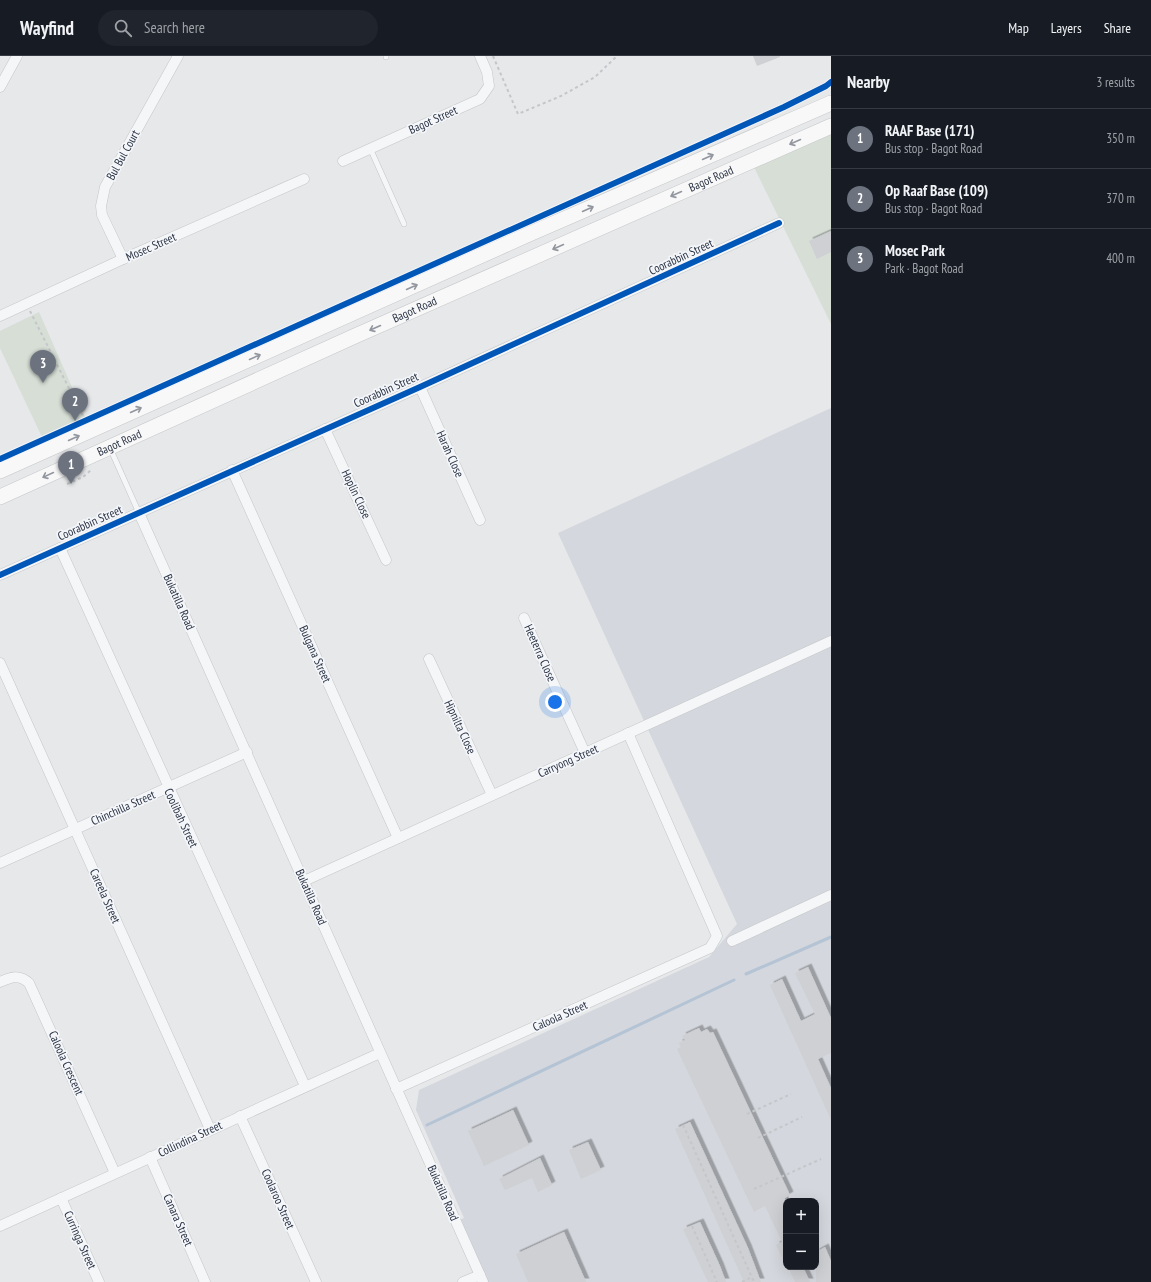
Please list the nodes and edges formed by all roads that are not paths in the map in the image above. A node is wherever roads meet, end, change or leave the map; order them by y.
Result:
1 (17, 56) edge
2 (178, 56) edge
3 (480, 56) edge
4 (0, 87) edge
5 (831, 103) edge
6 (831, 126) edge
7 (370, 148) junction
8 (342, 161) dead end
9 (304, 179) dead end
10 (779, 223) dead end
11 (404, 224) dead end
12 (123, 259) junction
13 (0, 316) edge
14 (420, 388) junction
15 (325, 429) junction
16 (110, 447) junction
17 (232, 470) junction
18 (0, 471) edge
19 (0, 497) edge
20 (139, 513) junction
21 (480, 520) dead end
22 (60, 548) junction
23 (386, 560) dead end
24 (0, 575) edge
25 (524, 618) dead end
26 (831, 641) edge
27 (429, 659) dead end
28 (0, 663) edge
29 (628, 733) junction
30 (247, 752) junction
31 (586, 753) junction
32 (168, 788) junction
33 (492, 795) junction
34 (75, 830) junction
35 (398, 838) junction
36 (0, 863) edge
37 (304, 881) junction
38 (831, 895) edge
39 (732, 941) dead end
40 (0, 982) edge
41 (380, 1053) junction
42 (305, 1086) junction
43 (396, 1089) junction
44 (240, 1116) junction
45 (210, 1129) junction
46 (150, 1157) junction
47 (115, 1173) junction
48 (61, 1198) junction
49 (0, 1226) edge
50 (481, 1278) edge
51 (99, 1282) edge
52 (205, 1282) edge
53 (316, 1282) edge
54 (463, 1282) edge

1 - 4 street
2 - 12 street, Bul Bul Court
3 - 7 street, Bagot Street
18 -> 5 main road, Bagot Road
6 -> 16 main road, Bagot Road
7 - 8 street, Bagot Street
7 - 11 lane
9 - 12 street, Mosec Street
10 - 14 street, Coorabbin Street
12 - 13 street, Mosec Street
14 - 15 street, Coorabbin Street
14 - 21 street, Harah Close
15 - 17 street, Coorabbin Street
15 - 23 street, Hoplin Close
16 -> 19 main road, Bagot Road
16 - 20 lane
17 - 20 street, Coorabbin Street
17 - 35 street, Bulgana Street
20 - 22 street, Coorabbin Street
20 - 30 street, Bukatilla Road
22 - 24 street, Coorabbin Street
22 - 32 street, Coolibah Street
25 - 31 street, Heeterra Close
26 - 29 street, Carryong Street
27 - 33 street, Hipnilta Close
28 - 34 street, Careela Street
29 - 31 street, Carryong Street
29 - 43 street, Caloola Street
30 - 32 street, Chinchilla Street
30 - 37 street, Bukatilla Road
31 - 33 street, Carryong Street
32 - 34 street, Chinchilla Street
32 - 42 street, Coolibah Street
33 - 35 street, Carryong Street
34 - 36 street, Chinchilla Street
34 - 45 street, Careela Street
35 - 37 street, Carryong Street
37 - 41 street, Bukatilla Road
38 - 39 street
40 - 47 street, Caloola Crescent
41 - 42 street, Collindina Street
41 - 43 street, Bukatilla Road
42 - 44 street, Collindina Street
43 - 50 street, Bukatilla Road
44 - 45 street, Collindina Street
44 - 53 street, Coolaroo Street
45 - 46 street, Collindina Street
46 - 47 street, Collindina Street
46 - 52 street, Canara Street
47 - 48 street, Collindina Street
48 - 49 street, Collindina Street
48 - 51 street, Curringa Street
50 - 54 street

